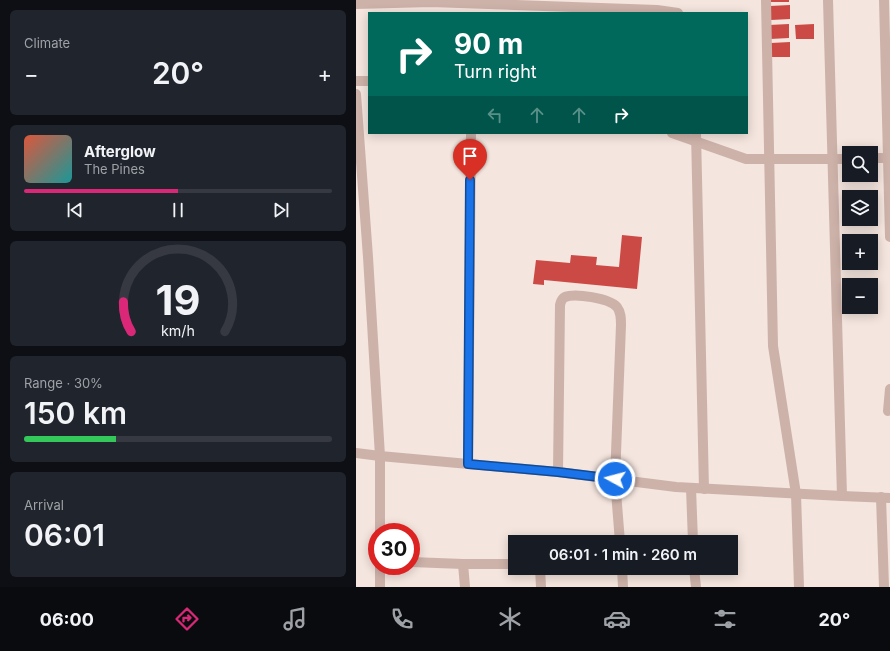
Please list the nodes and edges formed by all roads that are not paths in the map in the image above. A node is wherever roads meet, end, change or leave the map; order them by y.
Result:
1 (766, 0) edge
2 (828, 0) edge
3 (884, 0) edge
4 (431, 1) edge
5 (496, 2) edge
6 (556, 3) edge
7 (356, 4) edge
8 (614, 4) edge
9 (671, 12) edge
10 (356, 81) edge
11 (368, 81) edge
12 (356, 94) edge
13 (471, 134) edge
14 (677, 134) edge
15 (696, 138) edge
16 (878, 158) edge
17 (889, 158) edge
18 (770, 159) junction
19 (832, 159) junction
20 (842, 159) edge
21 (890, 236) edge
22 (890, 389) edge
23 (888, 411) dead end
24 (356, 453) edge
25 (380, 456) junction
26 (468, 464) junction
27 (558, 472) junction
28 (615, 479) junction
29 (690, 488) junction
30 (704, 489) junction
31 (796, 494) junction
32 (842, 496) junction
33 (885, 497) edge
34 (380, 523) edge
35 (619, 535) edge
36 (693, 535) edge
37 (420, 562) edge
38 (463, 564) junction
39 (508, 564) edge
40 (380, 575) edge
41 (540, 575) edge
42 (622, 575) edge
43 (695, 575) edge
44 (380, 587) edge
45 (466, 587) edge
46 (541, 587) edge
47 (623, 587) edge
48 (696, 587) edge
49 (799, 587) edge
50 (884, 587) edge

1 - 18 street
2 - 19 street
3 - 17 street
4 - 5 street
4 - 7 street
5 - 6 street
6 - 8 street
8 - 9 street
10 - 11 street
12 - 25 street
13 - 26 street
14 - 15 street
15 - 18 street
15 - 30 street
16 - 17 street
17 - 21 street
18 - 19 street
18 - 31 street
19 - 20 street
19 - 32 street
22 - 23 street
24 - 25 street
25 - 26 street
25 - 34 street
26 - 27 street
27 - 28 street
27 - 28 street
28 - 29 street
28 - 35 street
29 - 30 street
29 - 36 street
30 - 31 street
31 - 32 street
31 - 49 street
32 - 33 street
33 - 50 street
37 - 38 street
38 - 39 street
38 - 45 street
40 - 44 street
41 - 46 street
42 - 47 street
43 - 48 street

